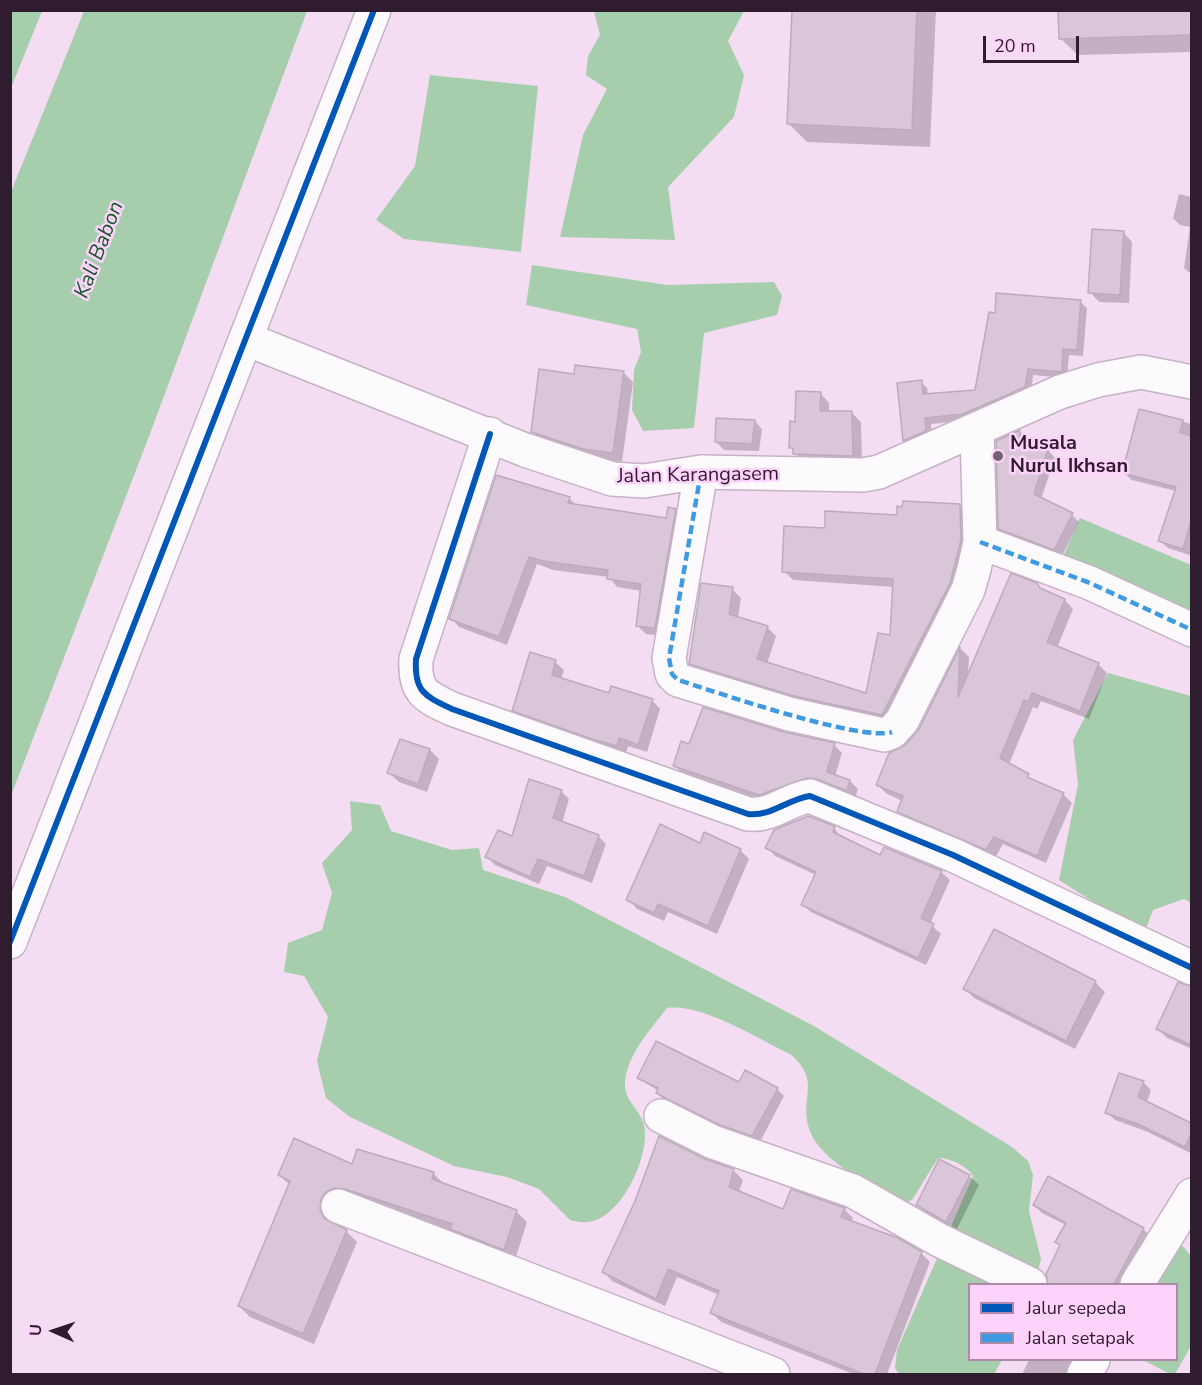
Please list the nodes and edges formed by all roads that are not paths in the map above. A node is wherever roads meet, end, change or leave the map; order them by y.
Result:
1 (374, 10) edge
2 (246, 339) junction
3 (1191, 382) edge
4 (977, 430) junction
5 (490, 434) junction
6 (701, 472) junction
7 (980, 542) junction
8 (1191, 630) edge
9 (10, 942) edge
10 (1191, 969) edge
11 (661, 1116) dead end
12 (1191, 1195) edge
13 (338, 1206) dead end
14 (1028, 1283) edge
15 (1138, 1283) edge
16 (1092, 1361) edge
17 (773, 1374) edge
18 (1084, 1374) edge

1 - 2 street
2 - 5 street, Jalan Karangasem
2 - 9 street
3 - 4 street, Jalan Karangasem
4 - 6 street, Jalan Karangasem
4 - 7 street
5 - 6 street, Jalan Karangasem
5 - 10 street
6 - 7 street
7 - 8 street
11 - 14 street
12 - 15 street
13 - 17 street
16 - 18 street

